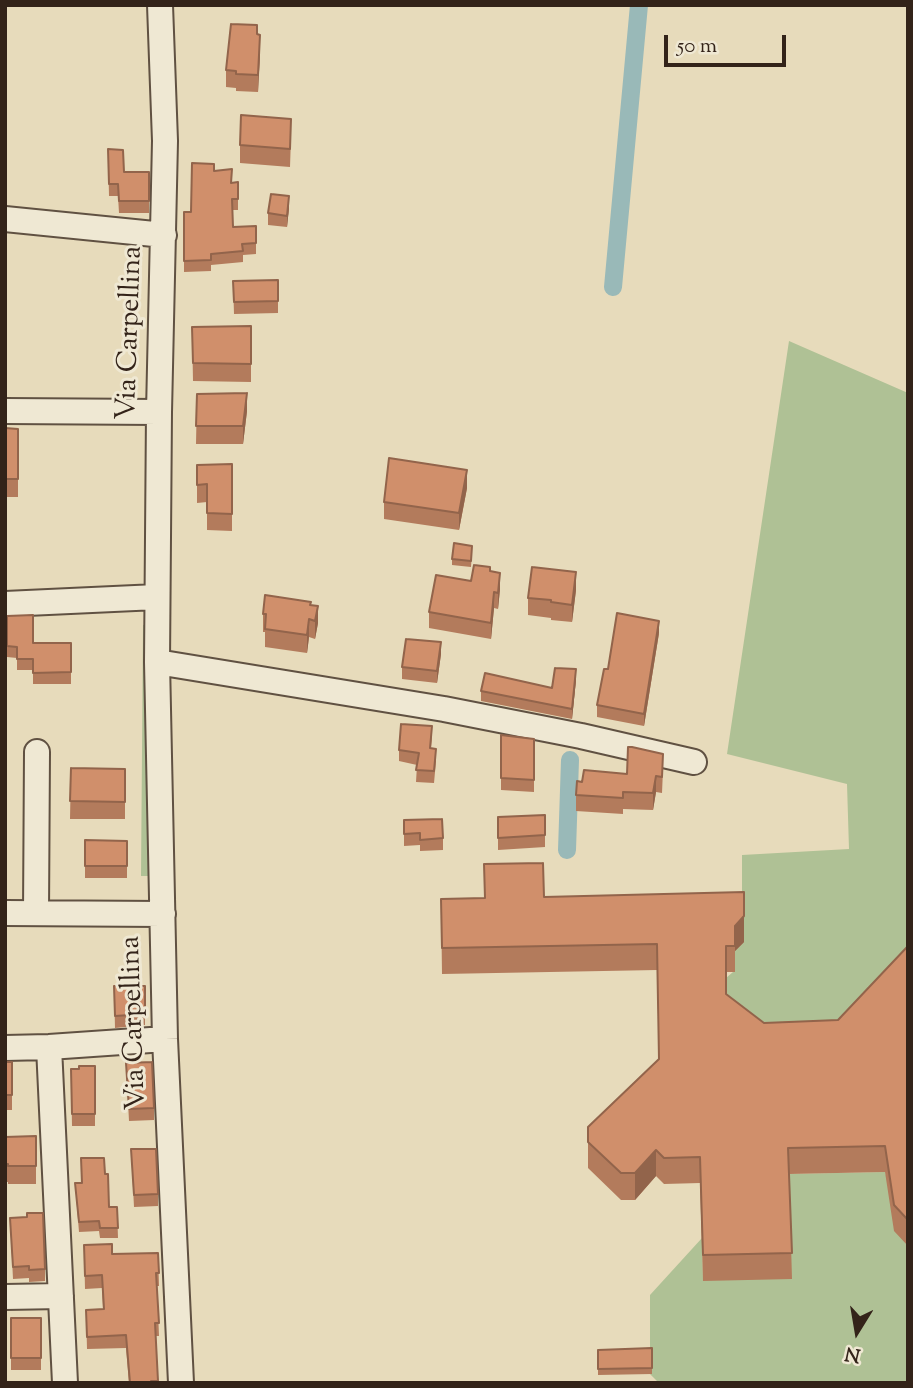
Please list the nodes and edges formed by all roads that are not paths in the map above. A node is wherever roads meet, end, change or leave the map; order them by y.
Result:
1 (160, 5) edge
2 (5, 219) edge
3 (164, 235) junction
4 (5, 411) edge
5 (159, 412) junction
6 (157, 597) junction
7 (5, 604) edge
8 (157, 662) junction
9 (37, 752) dead end
10 (694, 762) dead end
11 (5, 913) edge
12 (36, 913) junction
13 (163, 914) junction
14 (165, 1039) junction
15 (50, 1047) junction
16 (5, 1048) edge
17 (61, 1296) junction
18 (5, 1297) edge
19 (65, 1383) edge
20 (181, 1383) edge

1 - 3 street, Via Carpellina
2 - 3 street
3 - 5 street, Via Carpellina
4 - 5 street
5 - 6 street, Via Carpellina
6 - 7 street
6 - 8 street, Via Carpellina
8 - 10 street
8 - 13 street, Via Carpellina
9 - 12 street
11 - 12 street
12 - 13 street
13 - 14 street, Via Carpellina
14 - 15 street
14 - 20 street, Via Carpellina
15 - 16 street
15 - 17 street
17 - 18 street
17 - 19 street

